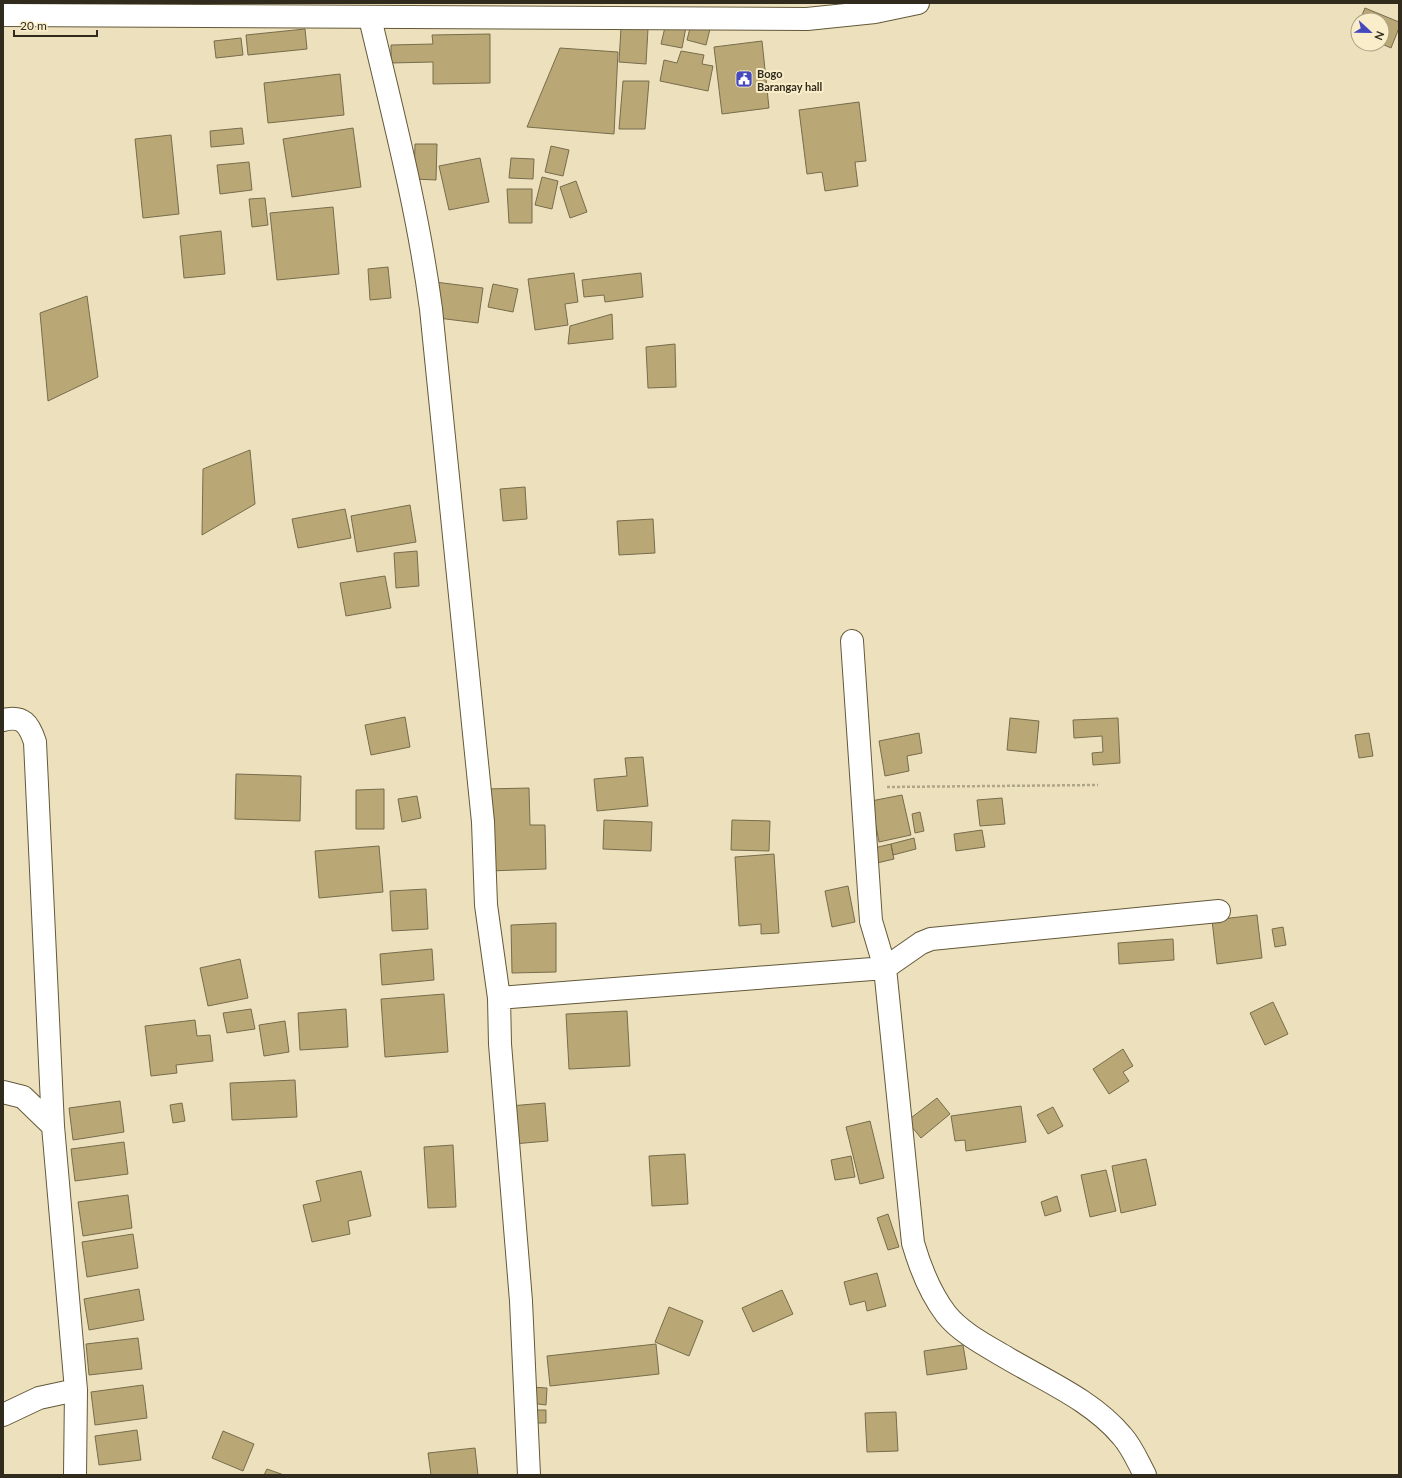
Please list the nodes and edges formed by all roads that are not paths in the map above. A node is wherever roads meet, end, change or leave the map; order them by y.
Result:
1 (918, 3) edge
2 (3, 15) edge
3 (370, 18) junction
4 (852, 641) dead end
5 (3, 720) edge
6 (1219, 911) dead end
7 (885, 968) junction
8 (499, 998) junction
9 (3, 1092) edge
10 (53, 1126) junction
11 (76, 1390) junction
12 (3, 1415) edge
13 (75, 1475) edge
14 (529, 1475) edge
15 (1145, 1475) edge

1 - 3 street
2 - 3 street
3 - 8 street
4 - 7 street
5 - 10 street
6 - 7 street
7 - 8 street
7 - 15 street
8 - 14 street
9 - 10 street
10 - 11 street
11 - 12 street
11 - 13 street

